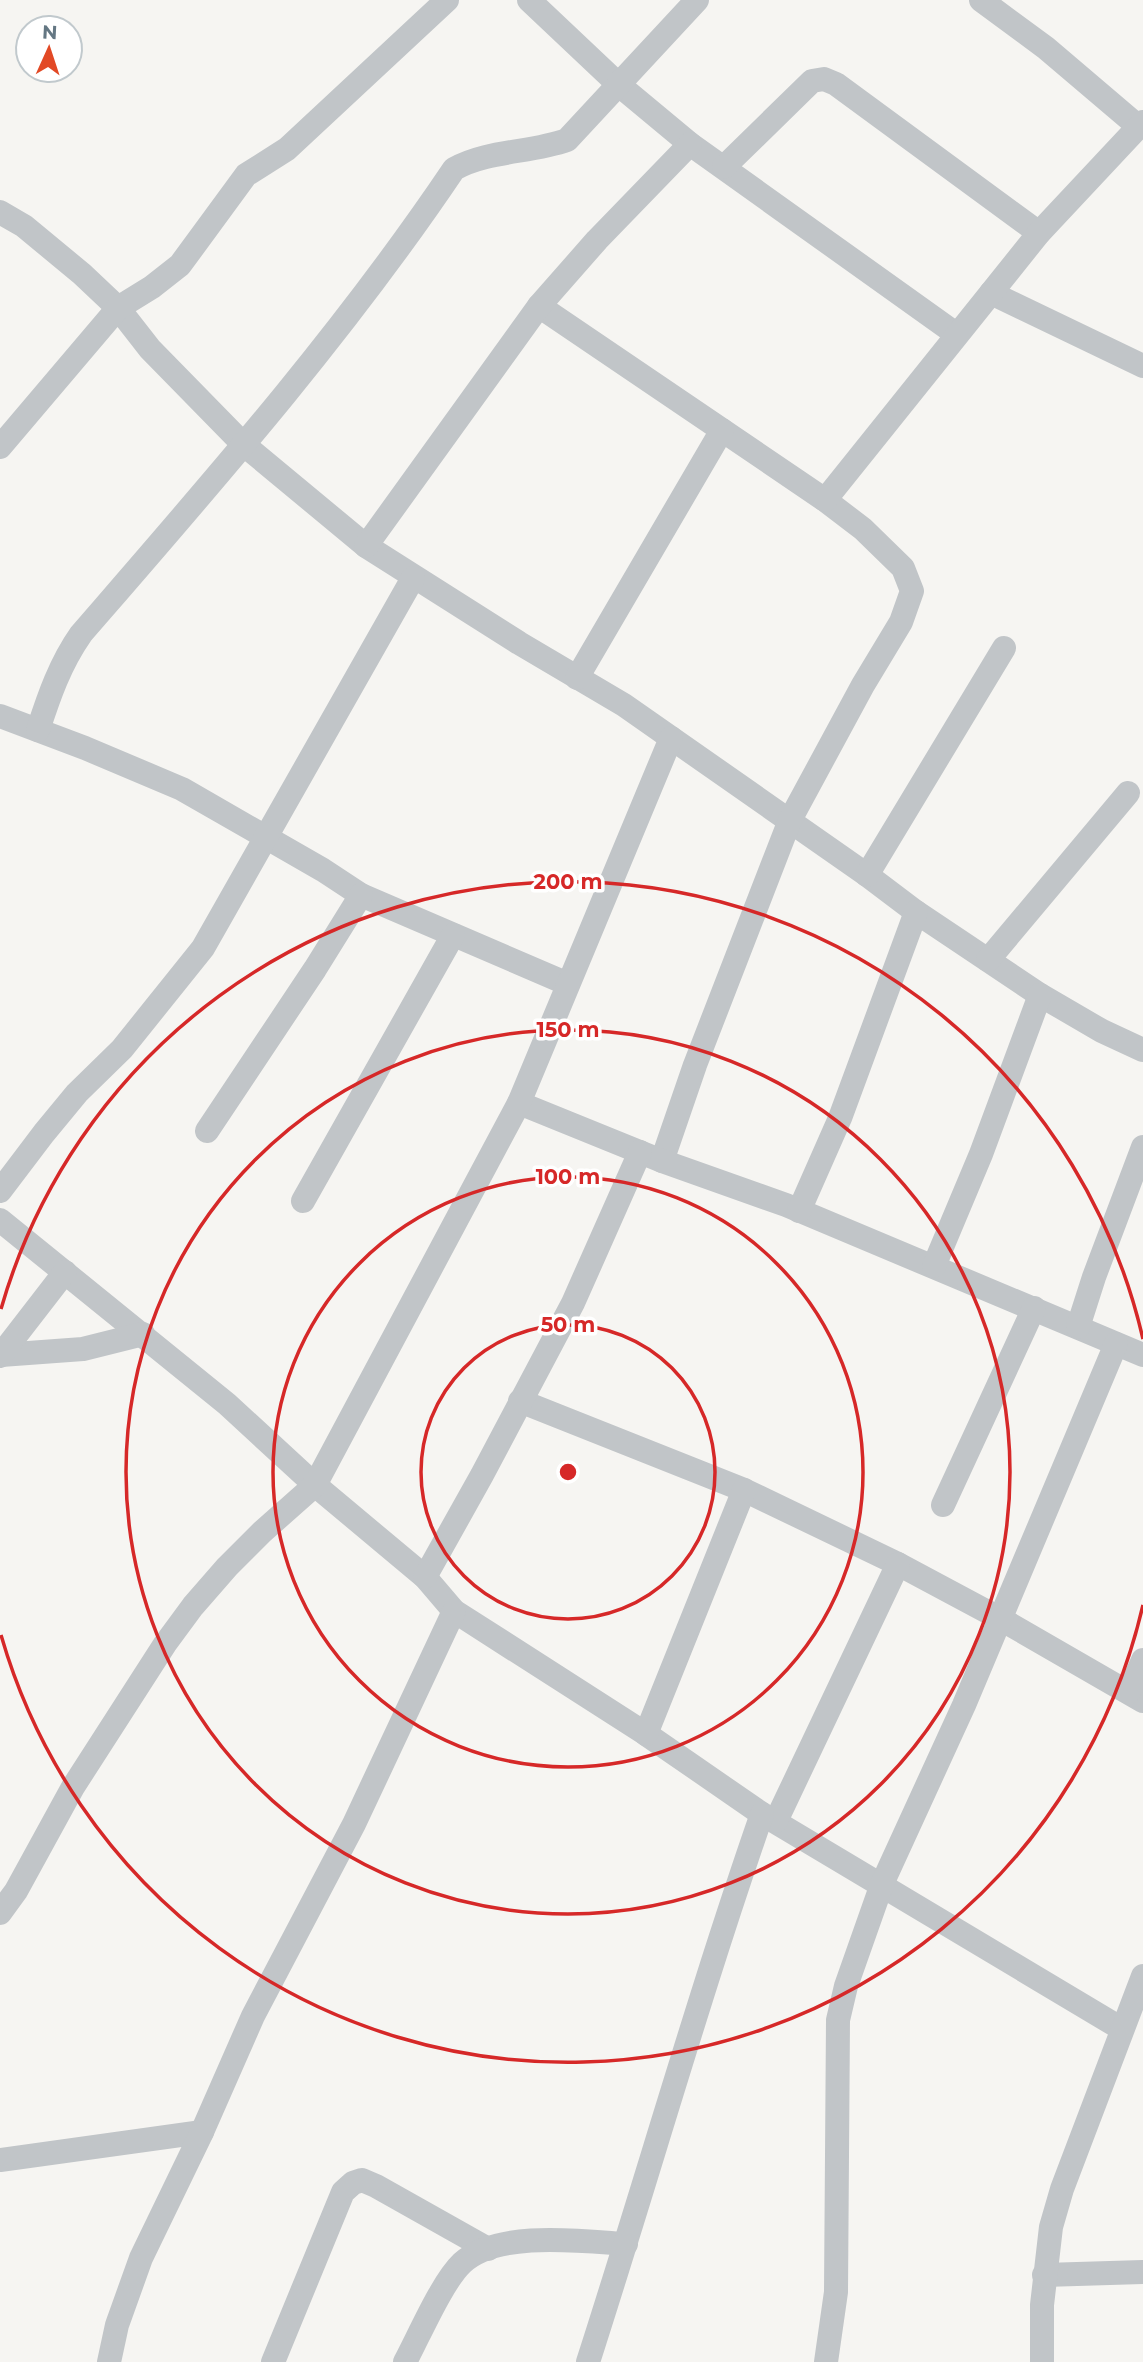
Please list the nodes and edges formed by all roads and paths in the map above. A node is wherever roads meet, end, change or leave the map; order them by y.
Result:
1 (446, 0) edge
2 (529, 0) edge
3 (697, 0) edge
4 (981, 0) edge
5 (619, 85) junction
6 (1141, 125) edge
7 (690, 144) junction
8 (724, 167) junction
9 (5, 222) edge
10 (1039, 233) junction
11 (991, 293) junction
12 (539, 306) junction
13 (118, 308) junction
14 (956, 334) junction
15 (1143, 366) edge
16 (722, 430) junction
17 (243, 444) junction
18 (0, 446) edge
19 (825, 500) junction
20 (366, 546) junction
21 (413, 578) junction
22 (1004, 648) dead end
23 (577, 678) junction
24 (0, 716) edge
25 (38, 730) junction
26 (671, 738) junction
27 (1128, 793) dead end
28 (790, 820) junction
29 (266, 836) junction
30 (867, 875) junction
31 (361, 895) junction
32 (916, 912) junction
33 (453, 936) junction
34 (988, 960) junction
35 (568, 984) junction
36 (1040, 995) junction
37 (1143, 1050) edge
38 (519, 1102) junction
39 (208, 1131) dead end
40 (1143, 1147) edge
41 (651, 1156) junction
42 (0, 1191) edge
43 (303, 1201) dead end
44 (799, 1211) junction
45 (0, 1220) edge
46 (934, 1266) junction
47 (65, 1272) junction
48 (1034, 1308) junction
49 (1078, 1327) junction
50 (143, 1334) junction
51 (1116, 1344) junction
52 (1143, 1354) edge
53 (0, 1355) edge
54 (520, 1401) junction
55 (315, 1485) junction
56 (744, 1490) junction
57 (943, 1505) dead end
58 (898, 1564) junction
59 (425, 1577) junction
60 (454, 1611) junction
61 (999, 1618) junction
62 (1143, 1660) edge
63 (1136, 1697) edge
64 (646, 1734) junction
65 (769, 1818) junction
66 (881, 1884) junction
67 (0, 1913) edge
68 (1143, 1976) edge
69 (1122, 2029) junction
70 (202, 2132) junction
71 (0, 2160) edge
72 (626, 2244) junction
73 (488, 2249) junction
74 (1143, 2272) edge
75 (1044, 2274) junction
76 (109, 2362) edge
77 (273, 2362) edge
78 (405, 2362) edge
79 (587, 2362) edge
80 (826, 2362) edge
81 (1042, 2362) edge

1 - 13 street
2 - 5 street
3 - 5 street
4 - 6 street
5 - 7 street
5 - 17 street
6 - 10 street
7 - 8 street
7 - 12 street
8 - 10 street
8 - 14 street
9 - 13 street
10 - 11 street
11 - 14 street
11 - 15 street
12 - 16 street
12 - 20 street
13 - 17 street
13 - 18 street
14 - 19 street
16 - 19 street
16 - 23 street
17 - 20 street
17 - 25 street
19 - 28 street
20 - 21 street
21 - 23 street
21 - 29 street
22 - 30 street
23 - 26 street
24 - 25 street
25 - 29 street
26 - 28 street
26 - 35 street
27 - 34 street
28 - 30 street
28 - 41 street
29 - 31 street
29 - 42 street
30 - 32 street
31 - 33 street
31 - 39 street
32 - 34 street
32 - 44 street
33 - 35 street
33 - 43 street
34 - 36 street
35 - 38 street
36 - 37 street
36 - 46 street
38 - 41 street
38 - 55 street
40 - 49 street
41 - 44 street
41 - 54 street
44 - 46 street
45 - 47 street
46 - 48 street
47 - 50 street
47 - 53 street
48 - 49 street
48 - 57 street
49 - 51 street
50 - 53 street
50 - 55 street
51 - 52 street
51 - 61 street
54 - 56 street
54 - 59 street
55 - 59 street
55 - 67 street
56 - 58 street
56 - 64 street
58 - 61 street
58 - 65 street
59 - 60 street
60 - 64 street
60 - 70 street
61 - 63 street
61 - 66 street
62 - 63 street
64 - 65 street
65 - 66 street
65 - 72 street
66 - 69 street
66 - 80 street
68 - 69 street
69 - 75 street
70 - 71 street
70 - 76 street
72 - 73 street
72 - 79 street
73 - 77 street
73 - 78 street
74 - 75 street
75 - 81 street

